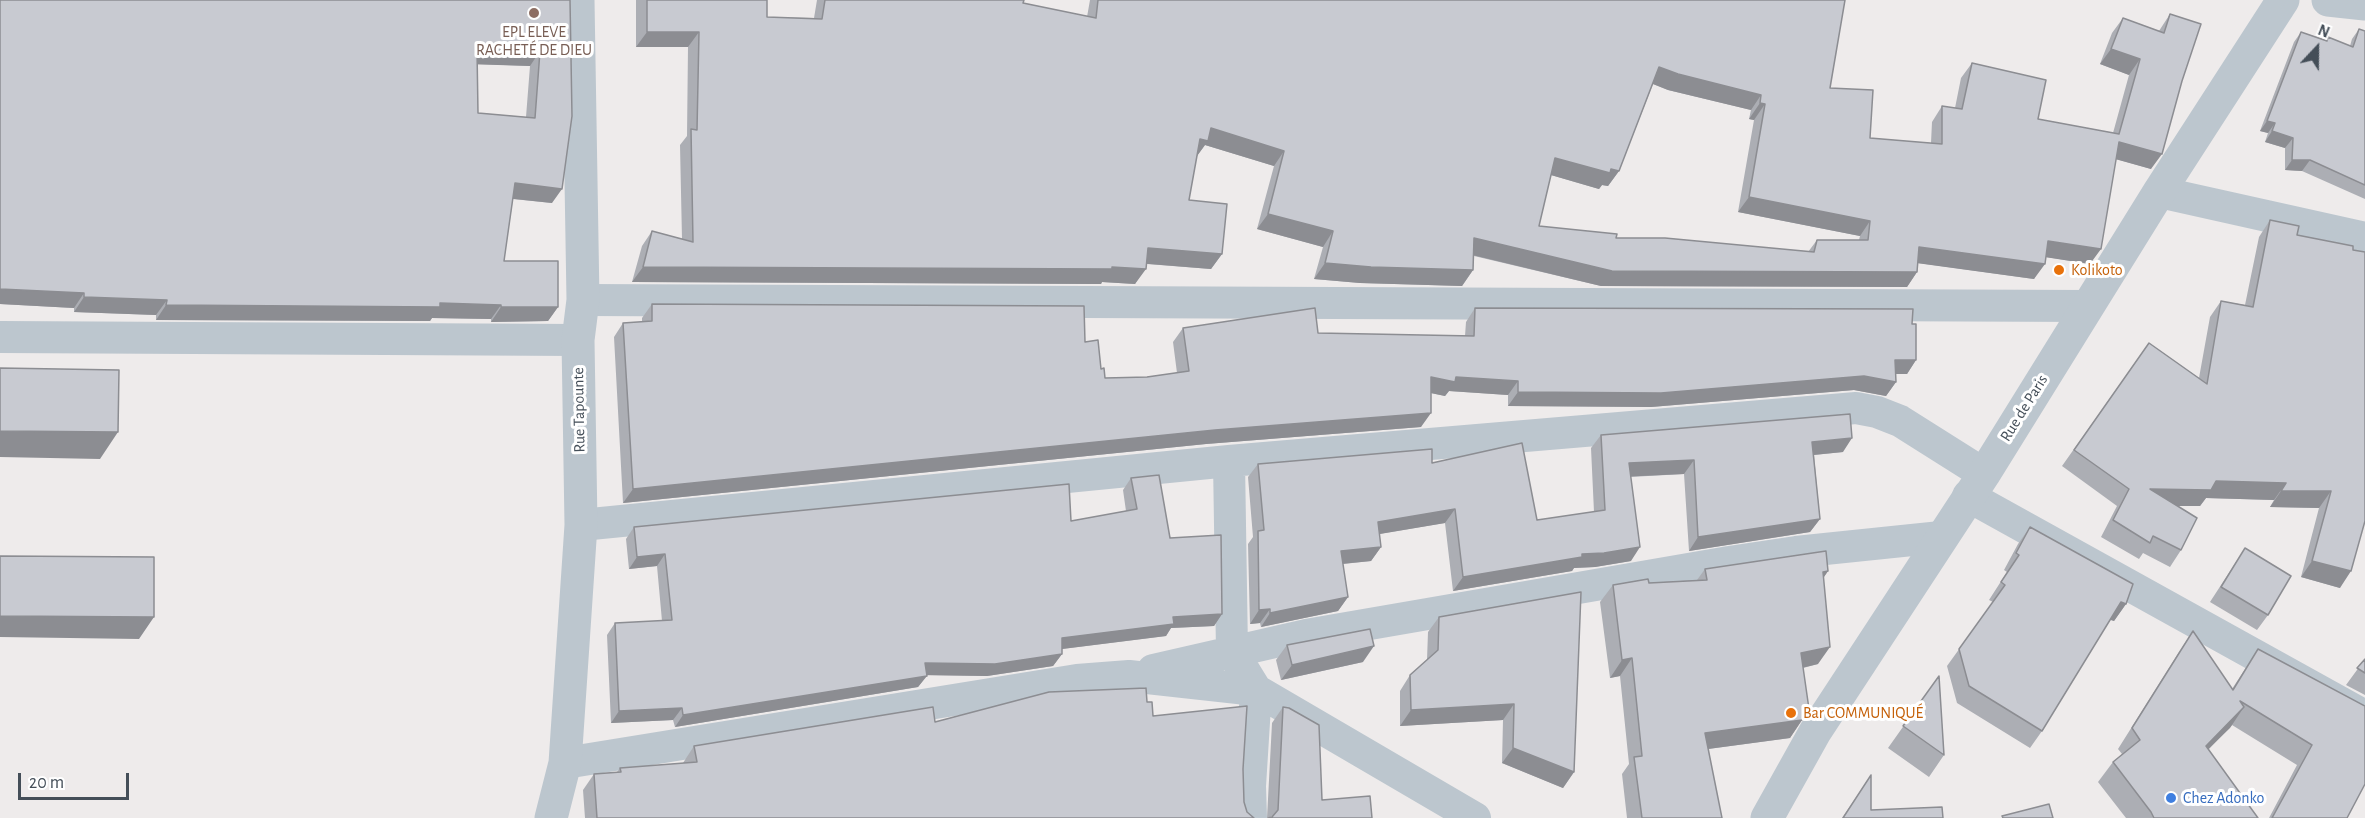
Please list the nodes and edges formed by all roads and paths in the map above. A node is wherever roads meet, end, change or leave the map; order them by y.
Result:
1 (578, 0) edge
2 (2283, 0) edge
3 (2328, 0) edge
4 (2365, 4) edge
5 (2159, 192) junction
6 (2365, 238) edge
7 (583, 300) junction
8 (2087, 306) junction
9 (0, 337) edge
10 (578, 340) junction
11 (1229, 461) junction
12 (1976, 485) junction
13 (581, 525) junction
14 (1941, 537) junction
15 (1232, 651) junction
16 (1129, 676) junction
17 (1256, 690) junction
18 (2365, 716) edge
19 (565, 763) junction
20 (551, 818) edge
21 (1251, 818) edge
22 (1475, 818) edge
23 (1767, 818) edge

1 - 7 street, Rue Tapounte
2 - 5 street, Rue de Paris
3 - 4 street
5 - 6 street
5 - 8 street, Rue de Paris
7 - 8 street
7 - 10 street, Rue Tapounte
8 - 12 street, Rue de Paris
9 - 10 street
10 - 13 street, Rue Tapounte
11 - 12 street
11 - 13 street
11 - 15 street
12 - 14 street, Rue de Paris
12 - 18 street
13 - 19 street, Rue Tapounte
14 - 15 street
14 - 23 street, Rue de Paris
15 - 16 street
15 - 17 street
16 - 17 street
16 - 19 street
17 - 21 street
17 - 22 street
19 - 20 street, Rue Tapounte

